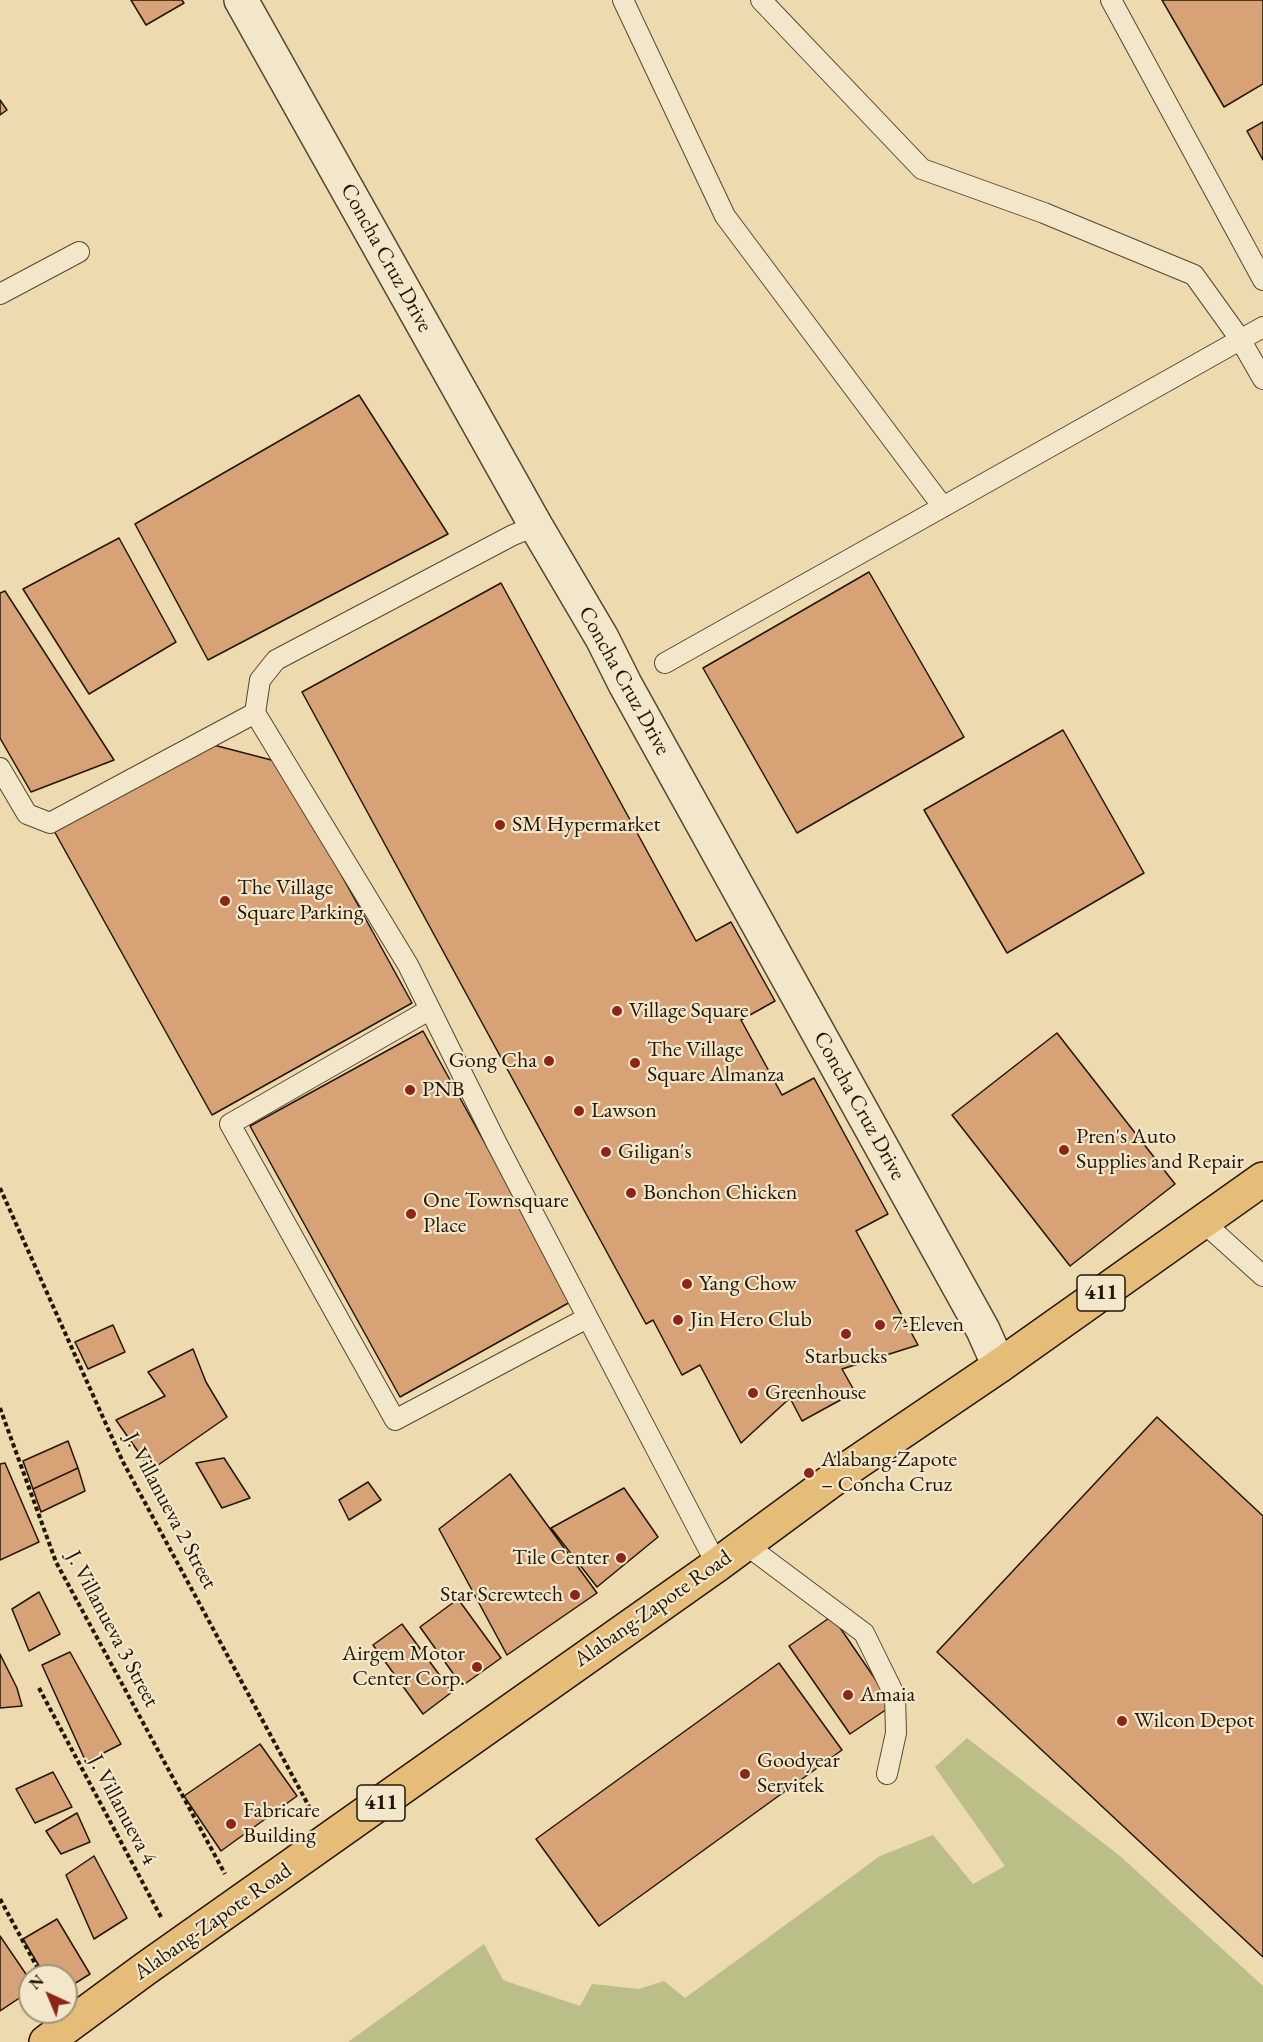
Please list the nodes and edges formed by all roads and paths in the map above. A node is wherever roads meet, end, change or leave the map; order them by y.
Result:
1 (241, 0) edge
2 (622, 0) edge
3 (761, 0) edge
4 (1111, 0) edge
5 (79, 252) dead end
6 (1263, 280) edge
7 (0, 294) edge
8 (1263, 327) edge
9 (1240, 339) junction
10 (1263, 379) edge
11 (943, 507) junction
12 (536, 526) junction
13 (665, 663) dead end
14 (255, 713) junction
15 (0, 768) edge
16 (429, 1010) junction
17 (1263, 1179) edge
18 (0, 1188) edge
19 (1202, 1221) junction
20 (1263, 1276) edge
21 (587, 1318) junction
22 (999, 1366) junction
23 (0, 1408) edge
24 (745, 1544) junction
25 (717, 1565) junction
26 (39, 1688) dead end
27 (887, 1774) dead end
28 (329, 1841) junction
29 (216, 1856) dead end
30 (0, 1899) edge
31 (177, 1947) junction
32 (35, 1964) edge
33 (45, 2042) edge

1 - 12 street, Concha Cruz Drive
2 - 11 lane
3 - 9 lane
4 - 6 lane
5 - 7 lane
8 - 9 lane
9 - 10 lane
9 - 11 lane
11 - 13 lane
12 - 14 lane
12 - 22 street, Concha Cruz Drive
14 - 15 lane
14 - 16 lane
16 - 21 lane
16 - 21 lane
17 - 19 highway, Alabang-Zapote Road / 411
18 - 28 path, J. Villanueva 2 Street
19 - 20 lane
19 - 22 highway, Alabang-Zapote Road / 411
21 - 25 lane
22 - 24 highway, Alabang-Zapote Road / 411
23 - 29 path, J. Villanueva 3 Street
24 - 25 highway, Alabang-Zapote Road / 411
24 - 27 lane
25 - 28 highway, Alabang-Zapote Road / 411
26 - 31 path, J. Villanueva 4
28 - 31 highway, Alabang-Zapote Road / 411
30 - 32 path
31 - 33 highway, Alabang-Zapote Road / 411

